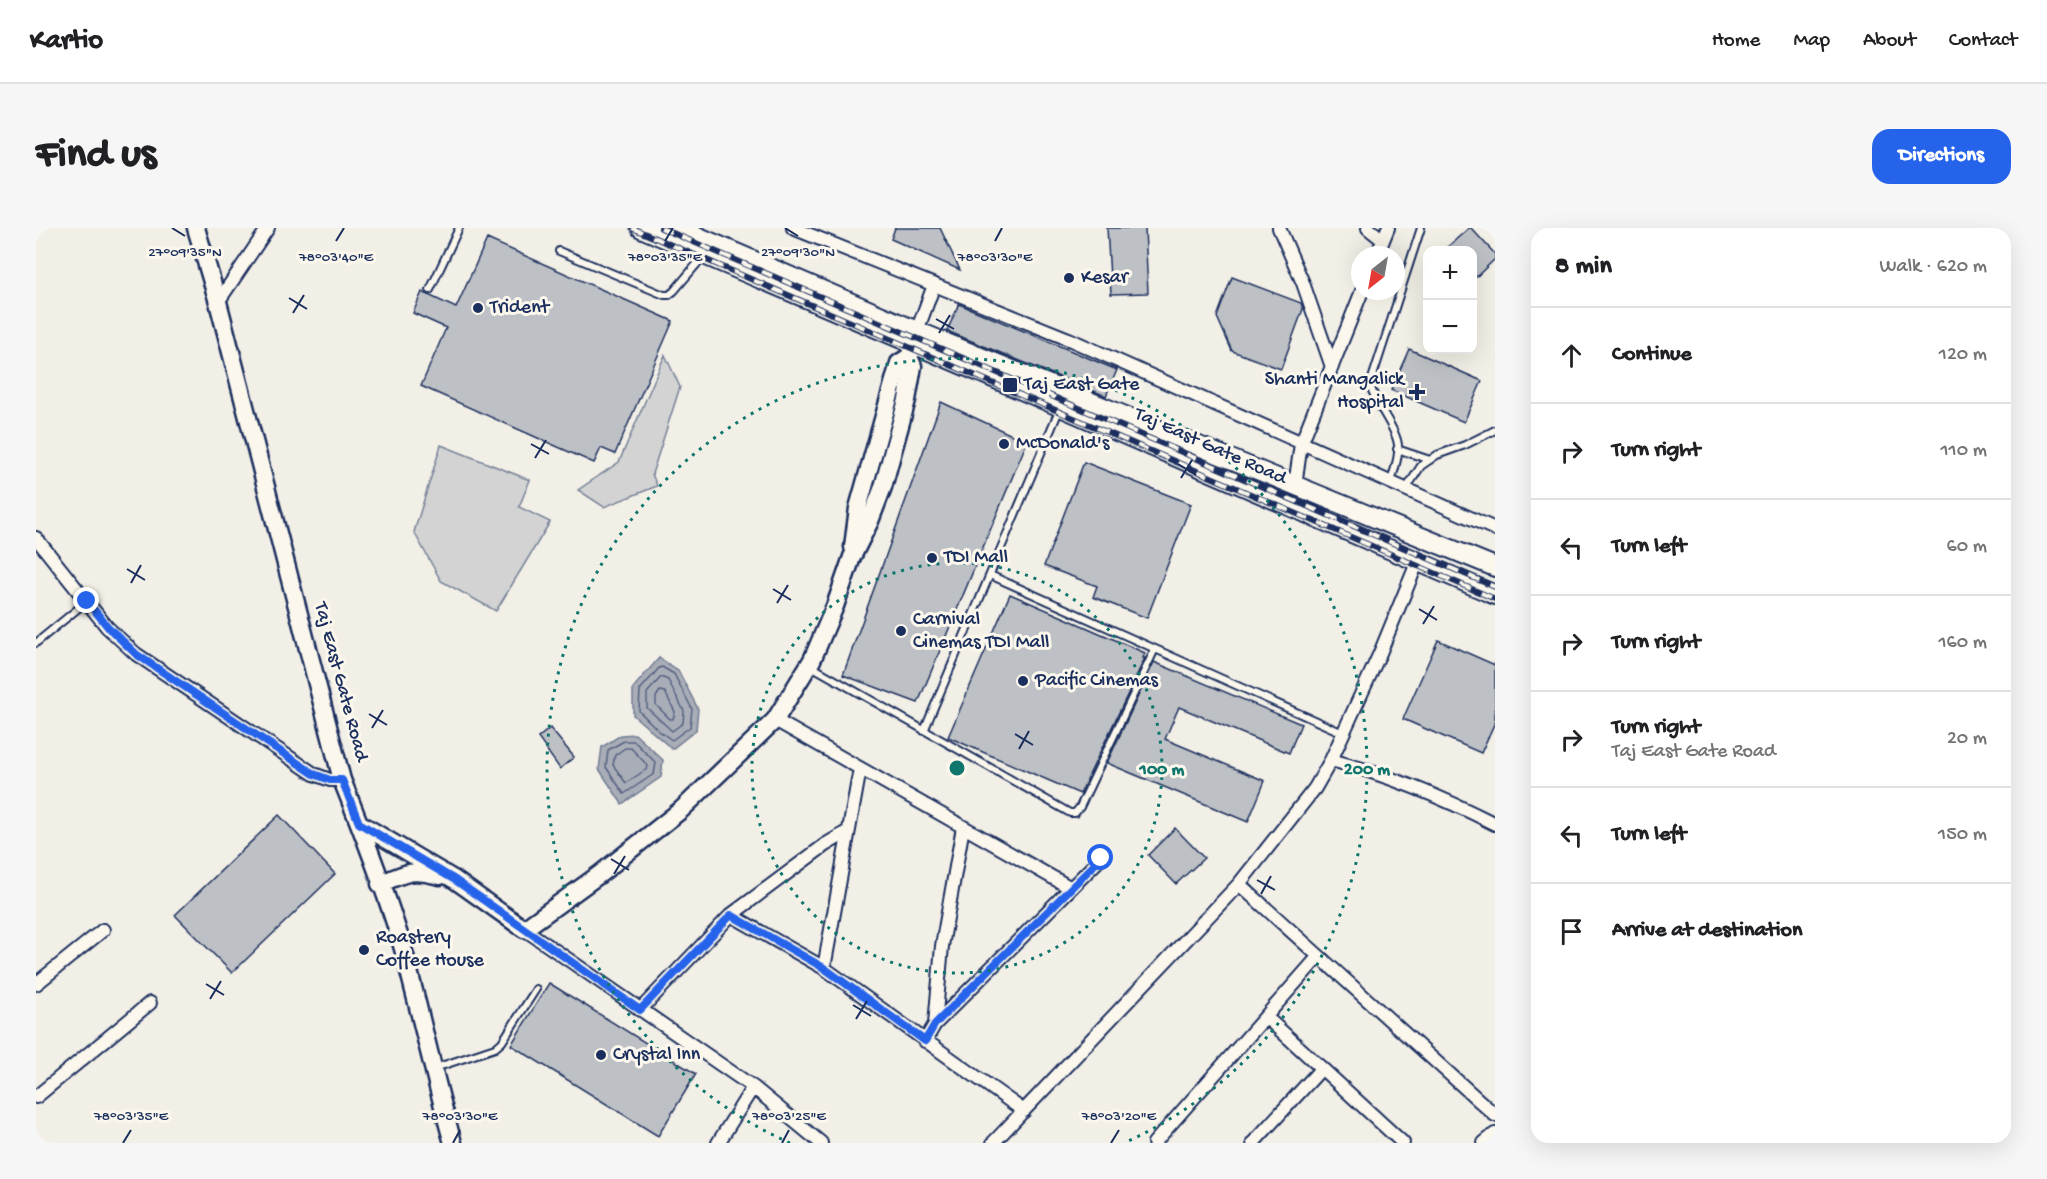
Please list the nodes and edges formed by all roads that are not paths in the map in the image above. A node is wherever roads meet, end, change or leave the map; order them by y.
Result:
1 (196, 228) edge
2 (268, 228) edge
3 (459, 228) edge
4 (641, 228) edge
5 (678, 228) edge
6 (793, 228) edge
7 (1279, 228) edge
8 (1368, 228) edge
9 (1421, 228) edge
10 (1385, 234) edge
11 (559, 251) dead end
12 (705, 255) junction
13 (934, 285) junction
14 (430, 290) dead end
15 (1358, 300) edge
16 (218, 302) junction
17 (913, 344) junction
18 (1332, 367) junction
19 (1060, 406) junction
20 (1495, 430) edge
21 (1301, 444) junction
22 (1397, 449) junction
23 (1430, 460) junction
24 (1391, 483) junction
25 (1295, 485) junction
26 (1405, 489) junction
27 (1495, 529) edge
28 (36, 537) edge
29 (1417, 563) junction
30 (1495, 567) edge
31 (990, 575) junction
32 (1495, 595) edge
33 (87, 601) junction
34 (36, 643) edge
35 (1155, 649) junction
36 (809, 665) junction
37 (775, 720) junction
38 (924, 731) junction
39 (1343, 733) junction
40 (1331, 760) junction
41 (860, 769) junction
42 (342, 780) junction
43 (359, 823) junction
44 (1495, 824) edge
45 (963, 827) junction
46 (847, 832) junction
47 (1101, 858) dead end
48 (455, 880) junction
49 (380, 884) junction
50 (1239, 884) junction
51 (1071, 888) junction
52 (731, 915) junction
53 (524, 929) junction
54 (103, 930) dead end
55 (1319, 956) junction
56 (824, 968) junction
57 (36, 984) edge
58 (536, 989) dead end
59 (150, 1003) dead end
60 (640, 1010) junction
61 (1267, 1018) junction
62 (935, 1024) junction
63 (925, 1041) junction
64 (1321, 1069) junction
65 (432, 1070) junction
66 (753, 1087) junction
67 (36, 1097) edge
68 (1024, 1111) junction
69 (1495, 1114) edge
70 (1495, 1134) edge
71 (453, 1143) edge
72 (718, 1143) edge
73 (821, 1143) edge
74 (993, 1143) edge
75 (1154, 1143) edge
76 (1253, 1143) edge
77 (1403, 1143) edge
78 (1484, 1143) edge

1 - 16 main road, Taj East Gate Road
2 - 16 street
3 - 14 lane
4 - 12 main road, Taj East Gate Road
5 - 17 main road
6 - 13 street
7 - 18 street
8 - 10 street
9 - 22 lane
11 - 12 lane
12 - 17 main road, Taj East Gate Road
13 - 17 street
13 - 21 street
15 - 18 street
16 - 42 main road, Taj East Gate Road
17 - 19 main road, Taj East Gate Road
17 - 25 main road
17 - 36 main road
18 - 21 street
19 - 29 main road, Taj East Gate Road
19 - 31 lane
20 - 23 lane
21 - 24 street
21 - 25 street
22 - 23 lane
22 - 24 lane
23 - 26 lane
24 - 26 street
25 - 30 main road
26 - 27 street
28 - 33 street
29 - 32 main road, Taj East Gate Road
29 - 39 street
31 - 35 lane
31 - 38 lane
33 - 34 lane
33 - 42 street
35 - 38 lane
35 - 39 lane
36 - 37 main road
36 - 38 lane
37 - 41 street
37 - 53 main road
39 - 40 street
40 - 44 street
40 - 50 street
41 - 45 street
41 - 46 street
42 - 43 main road, Taj East Gate Road
43 - 48 main road
43 - 49 main road, Taj East Gate Road
45 - 51 street
45 - 62 street
46 - 52 street
46 - 56 street
47 - 51 street
48 - 49 main road
48 - 53 main road
49 - 65 main road, Taj East Gate Road
50 - 55 street
50 - 68 street
51 - 62 street
52 - 56 street
52 - 60 street
53 - 60 street
54 - 57 street
55 - 61 street
55 - 69 street
56 - 63 street
58 - 65 lane
59 - 67 street
60 - 66 street
61 - 64 street
61 - 75 street
62 - 63 street
63 - 68 street
64 - 76 street
64 - 77 street
65 - 71 main road, Taj East Gate Road
66 - 72 street
66 - 73 street
68 - 74 street
70 - 78 street

